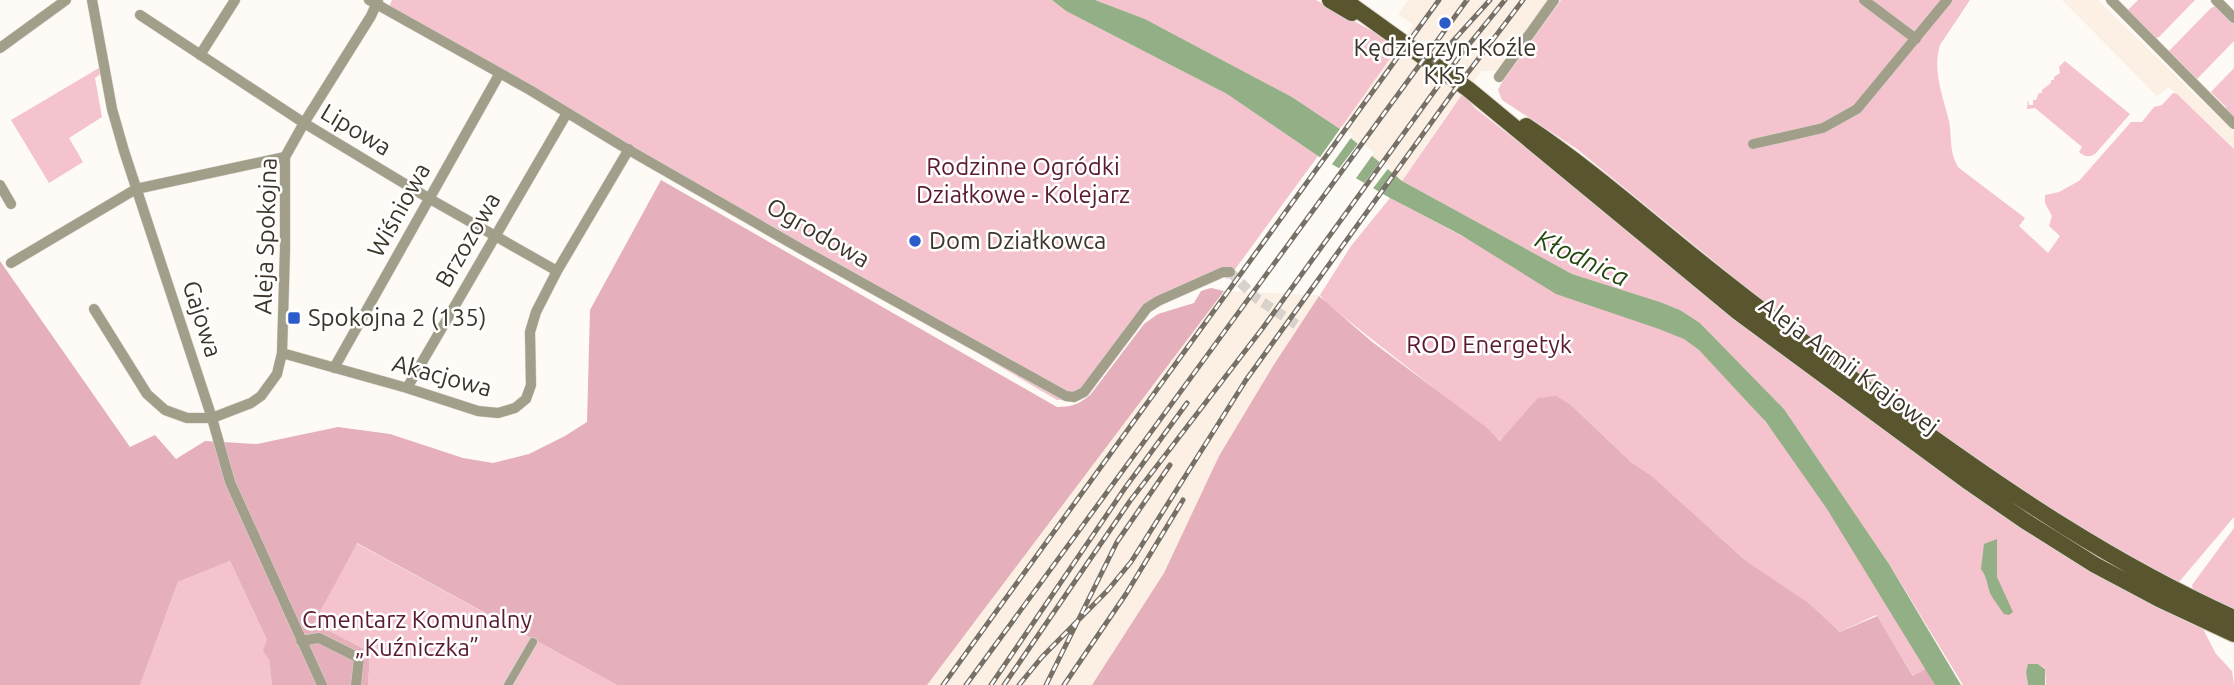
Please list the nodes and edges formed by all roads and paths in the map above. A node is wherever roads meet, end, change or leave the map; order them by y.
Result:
1 (66, 0) edge
2 (92, 0) edge
3 (235, 0) edge
4 (1330, 0) edge
5 (1344, 0) edge
6 (1554, 0) edge
7 (1864, 0) edge
8 (1947, 0) edge
9 (2110, 0) edge
10 (2216, 0) edge
11 (375, 1) edge
12 (140, 15) dead end
13 (2234, 18) edge
14 (1916, 39) junction
15 (1403, 41) junction
16 (0, 48) edge
17 (200, 55) junction
18 (500, 73) junction
19 (1499, 77) dead end
20 (1468, 89) junction
21 (567, 113) junction
22 (304, 123) junction
23 (2234, 124) edge
24 (1753, 144) dead end
25 (629, 149) junction
26 (285, 157) junction
27 (0, 185) edge
28 (136, 189) junction
29 (430, 199) junction
30 (11, 204) dead end
31 (494, 236) junction
32 (11, 263) dead end
33 (556, 271) junction
34 (1226, 272) dead end
35 (94, 309) dead end
36 (282, 353) junction
37 (334, 368) junction
38 (407, 388) junction
39 (212, 418) junction
40 (2234, 618) edge
41 (2234, 634) edge
42 (302, 640) junction
43 (533, 642) dead end
44 (358, 684) edge
45 (322, 685) edge
46 (508, 685) edge

1 - 16 street
2 - 28 street, Gajowa
3 - 17 street
4 - 15 main road, Aleja Armii Krajowej
5 - 15 main road, Aleja Armii Krajowej
6 - 19 street
7 - 14 street
8 - 14 street
9 - 23 street
10 - 13 street
11 - 18 street, Ogrodowa
11 - 22 street, Aleja Spokojna
12 - 17 street, Lipowa
14 - 24 street
15 - 20 main road, Aleja Armii Krajowej
17 - 22 street, Lipowa
18 - 21 street, Ogrodowa
18 - 29 street, Wiśniowa
20 - 40 main road, Aleja Armii Krajowej
20 - 41 main road, Aleja Armii Krajowej
21 - 25 street, Ogrodowa
21 - 31 street, Brzozowa
22 - 26 street, Aleja Spokojna
22 - 29 street, Lipowa
25 - 33 street, Akacjowa
25 - 34 street, Ogrodowa
26 - 28 street
26 - 36 street, Aleja Spokojna
27 - 30 street
28 - 32 street
28 - 39 street, Gajowa
29 - 31 street, Lipowa
29 - 37 street, Wiśniowa
31 - 33 street, Lipowa
31 - 38 street, Brzozowa
33 - 38 street, Akacjowa
35 - 39 street
36 - 37 street, Akacjowa
36 - 39 street, Aleja Spokojna
37 - 38 street, Akacjowa
39 - 42 street, Gajowa
42 - 44 street
42 - 45 street, Gajowa
43 - 46 street

